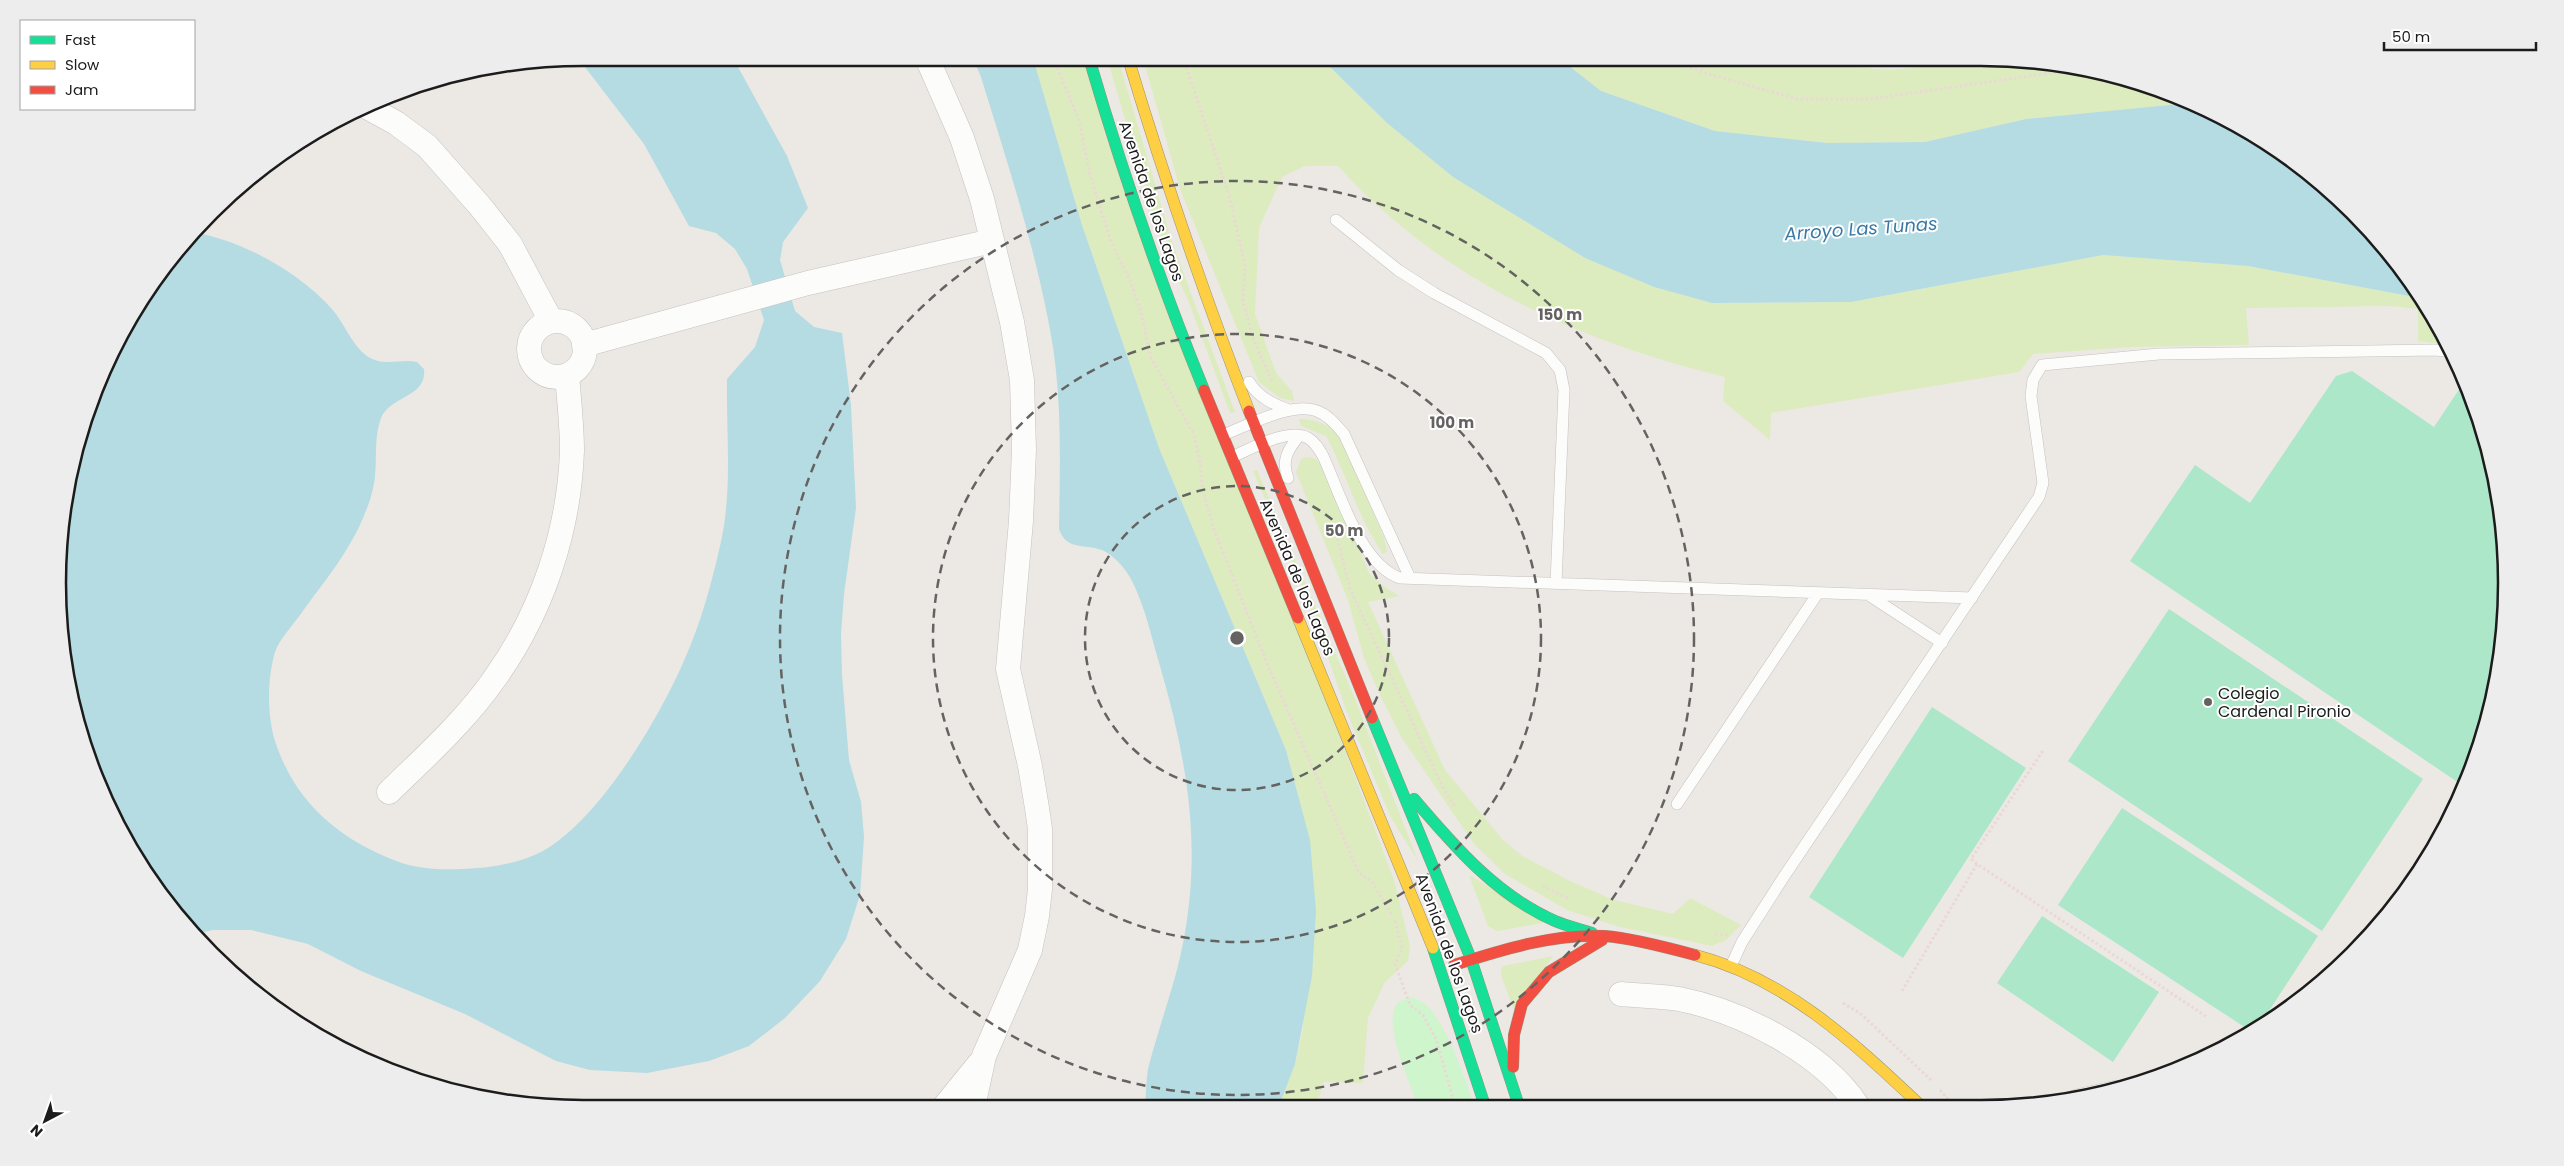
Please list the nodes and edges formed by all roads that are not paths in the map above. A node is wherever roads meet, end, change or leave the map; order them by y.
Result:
1 (930, 66) edge
2 (1092, 66) edge
3 (1131, 66) edge
4 (374, 111) edge
5 (1171, 194) junction
6 (1336, 220) dead end
7 (992, 241) junction
8 (551, 321) junction
9 (584, 345) junction
10 (2442, 351) edge
11 (567, 375) junction
12 (1289, 410) junction
13 (1254, 423) junction
14 (1222, 435) junction
15 (1299, 436) junction
16 (1262, 443) junction
17 (1231, 458) junction
18 (1410, 578) junction
19 (1556, 584) junction
20 (1818, 593) junction
21 (1868, 595) junction
22 (1972, 598) junction
23 (1942, 643) junction
24 (1349, 664) junction
25 (1398, 780) junction
26 (390, 792) dead end
27 (1678, 804) dead end
28 (1604, 936) junction
29 (1471, 959) junction
30 (1731, 966) junction
31 (1441, 969) junction
32 (1621, 994) dead end
33 (984, 1056) junction
34 (1512, 1078) junction
35 (953, 1100) edge
36 (975, 1100) edge
37 (1483, 1100) edge
38 (1518, 1100) edge
39 (1853, 1100) edge
40 (1915, 1100) edge

1 - 7 street
2 - 14 street, Avenida de los Lagos
3 - 5 street, Avenida de los Lagos
4 - 8 street
5 - 12 lane
5 - 13 street, Avenida de los Lagos
6 - 19 lane
7 - 9 street
7 - 33 street
8 - 9 street
8 - 11 street
9 - 11 street
10 - 22 lane
11 - 26 street
12 - 13 lane
12 - 18 lane
13 - 14 lane
13 - 16 street, Avenida de los Lagos
14 - 17 street, Avenida de los Lagos
15 - 16 lane
15 - 18 lane
15 - 24 lane
16 - 17 lane
16 - 24 street, Avenida de los Lagos
17 - 31 street, Avenida de los Lagos
18 - 19 lane
19 - 20 lane
20 - 21 lane
20 - 27 lane
21 - 22 lane
21 - 23 lane
22 - 23 lane
23 - 30 lane
24 - 25 street, Avenida de los Lagos
25 - 28 street
25 - 29 street, Avenida de los Lagos
28 - 29 street
28 - 30 street
28 - 34 street
29 - 31 street
29 - 34 street, Avenida de los Lagos
30 - 40 street
31 - 37 street, Avenida de los Lagos
32 - 39 street
33 - 35 street
33 - 36 street
34 - 38 street, Avenida de los Lagos

